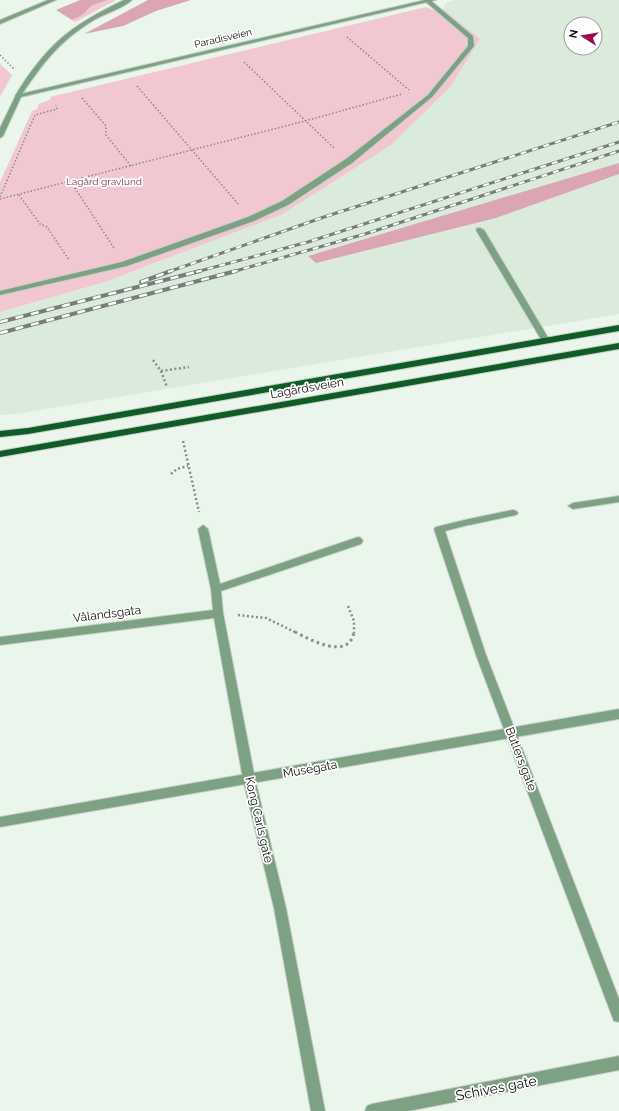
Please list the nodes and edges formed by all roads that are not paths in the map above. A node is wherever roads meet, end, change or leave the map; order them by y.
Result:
1 (53, 0) edge
2 (129, 0) edge
3 (430, 1) edge
4 (0, 22) edge
5 (18, 96) junction
6 (0, 136) edge
7 (480, 230) dead end
8 (0, 293) edge
9 (619, 328) edge
10 (546, 341) junction
11 (619, 346) edge
12 (0, 434) edge
13 (0, 454) edge
14 (619, 499) edge
15 (573, 506) dead end
16 (513, 513) dead end
17 (203, 529) dead end
18 (358, 541) dead end
19 (216, 590) junction
20 (218, 613) junction
21 (0, 641) edge
22 (619, 714) edge
23 (512, 734) junction
24 (249, 779) junction
25 (0, 822) edge
26 (619, 1016) edge
27 (619, 1063) edge
28 (318, 1111) edge
29 (372, 1111) edge

1 - 4 street
2 - 5 street
3 - 5 street, Paradisveien
3 - 8 street
5 - 6 street
7 - 10 street
9 - 10 main road, Lagårdsveien
10 - 12 main road, Lagårdsveien
11 - 13 main road, Lagårdsveien
14 - 15 street
16 - 23 street, Butlers gate
17 - 19 street, Kong Carls gate
18 - 19 street
19 - 20 street, Kong Carls gate
20 - 21 street, Vålandsgata
20 - 24 street, Kong Carls gate
22 - 23 street, Muségata
23 - 24 street, Muségata
23 - 26 street, Butlers gate
24 - 25 street, Muségata
24 - 28 street, Kong Carls gate
27 - 29 street, Schives gate

